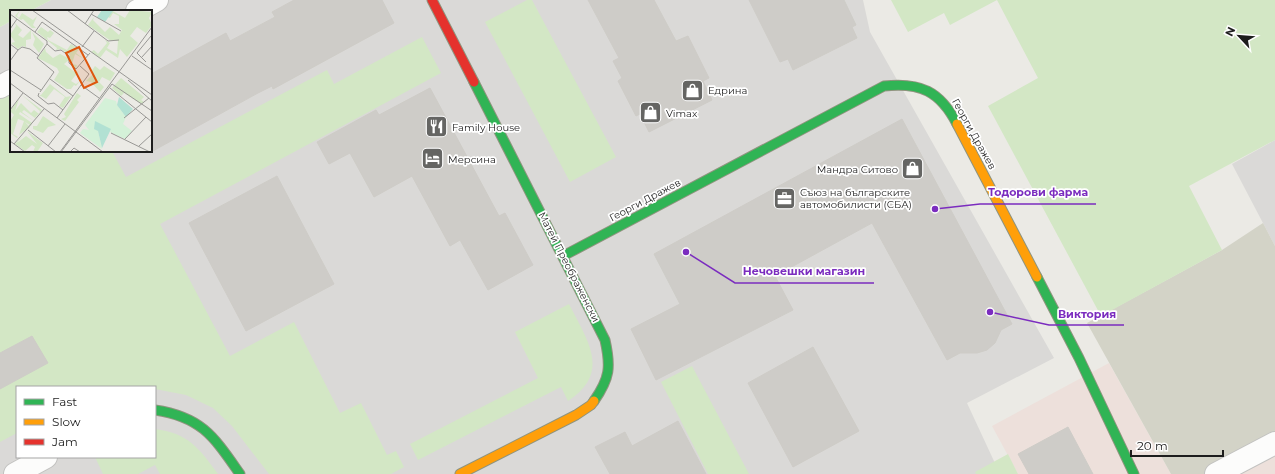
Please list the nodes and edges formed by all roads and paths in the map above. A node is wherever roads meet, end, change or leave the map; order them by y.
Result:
1 (156, 0) edge
2 (432, 0) edge
3 (139, 10) edge
4 (10, 82) edge
5 (0, 87) edge
6 (563, 256) junction
7 (156, 410) edge
8 (1275, 443) edge
9 (44, 458) edge
10 (15, 474) edge
11 (240, 474) edge
12 (460, 474) edge
13 (1134, 474) edge
14 (1216, 474) edge

1 - 3 street
2 - 6 street, Матей Преображенски
4 - 5 street
6 - 12 street, Матей Преображенски
6 - 13 street, Георги Дражев
7 - 11 street
8 - 14 street
9 - 10 street

